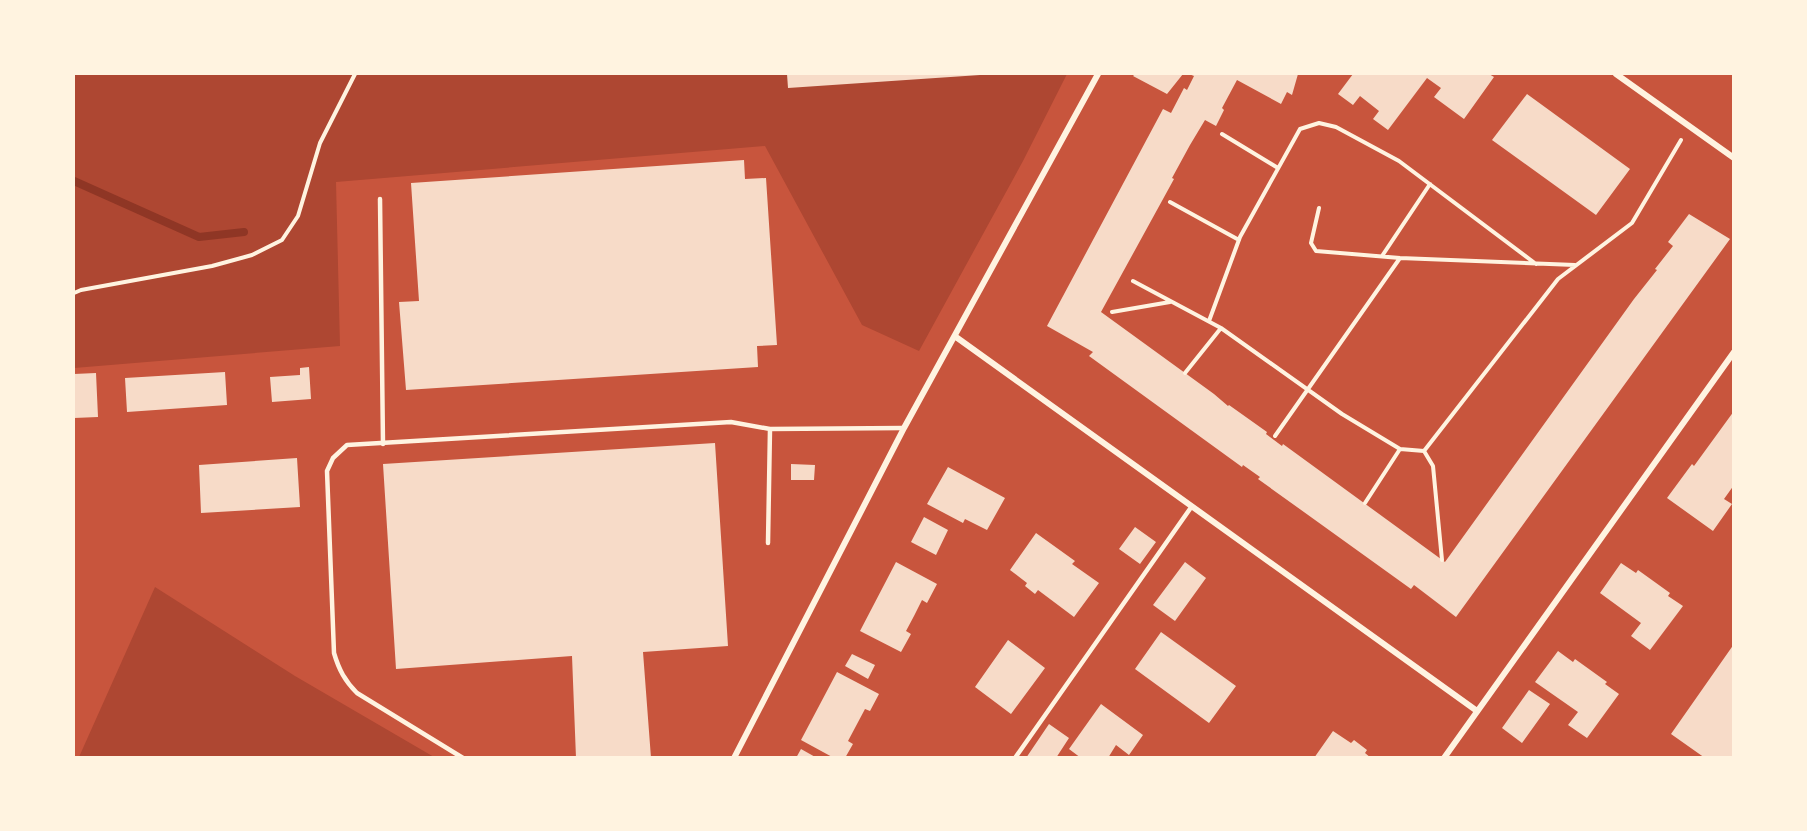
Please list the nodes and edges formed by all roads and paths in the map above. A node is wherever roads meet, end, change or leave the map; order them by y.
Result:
1 (355, 74) edge
2 (1098, 74) edge
3 (1616, 74) edge
4 (1689, 126) junction
5 (1222, 134) dead end
6 (1734, 158) edge
7 (1278, 168) junction
8 (1430, 184) junction
9 (380, 199) dead end
10 (1170, 202) dead end
11 (1319, 208) dead end
12 (1239, 240) junction
13 (1382, 256) junction
14 (1400, 258) junction
15 (1536, 264) junction
16 (1575, 266) junction
17 (1133, 281) dead end
18 (74, 293) edge
19 (1172, 301) junction
20 (1112, 312) dead end
21 (1209, 321) junction
22 (1221, 328) junction
23 (956, 337) junction
24 (1734, 352) edge
25 (1185, 373) dead end
26 (1307, 389) junction
27 (904, 428) junction
28 (770, 429) junction
29 (1275, 436) dead end
30 (383, 444) junction
31 (1400, 449) junction
32 (1424, 451) junction
33 (1365, 504) dead end
34 (1192, 506) junction
35 (768, 543) dead end
36 (1442, 560) dead end
37 (1477, 711) junction
38 (463, 758) edge
39 (734, 758) edge
40 (1015, 758) edge
41 (1444, 758) edge

1 - 18 path
2 - 23 street
3 - 4 street
4 - 6 street
4 - 16 path
5 - 7 path
7 - 8 path
7 - 12 path
8 - 13 path
8 - 15 path
9 - 30 lane
10 - 12 path
11 - 13 path
12 - 21 path
13 - 14 path
14 - 15 path
14 - 26 path
15 - 16 path
16 - 32 path
17 - 19 path
19 - 20 path
19 - 21 path
21 - 22 path
22 - 25 path
22 - 26 path
23 - 27 street
23 - 34 street
24 - 37 street
26 - 29 path
26 - 31 path
27 - 28 lane
27 - 39 street
28 - 30 lane
28 - 35 lane
30 - 38 lane
31 - 32 path
31 - 33 path
32 - 36 path
34 - 37 street
34 - 40 lane
37 - 41 street

